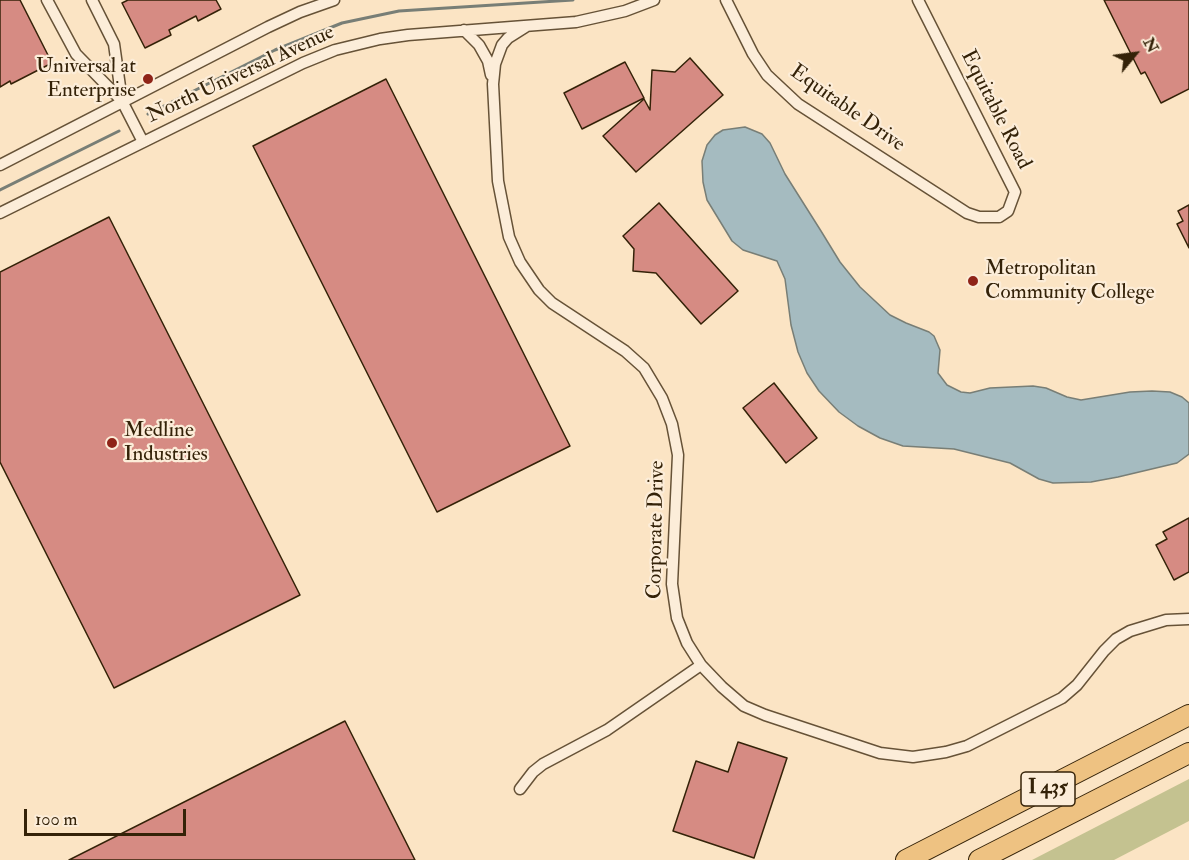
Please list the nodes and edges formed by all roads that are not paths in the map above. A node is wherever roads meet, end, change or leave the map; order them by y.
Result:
1 (47, 0) edge
2 (92, 0) edge
3 (334, 0) edge
4 (654, 0) edge
5 (726, 0) edge
6 (918, 0) edge
7 (527, 26) junction
8 (464, 30) junction
9 (493, 84) junction
10 (122, 101) junction
11 (143, 142) junction
12 (0, 165) edge
13 (0, 213) edge
14 (979, 217) joint
15 (1189, 620) edge
16 (701, 665) junction
17 (1189, 715) edge
18 (1189, 753) edge
19 (520, 789) dead end
20 (906, 860) edge
21 (979, 860) edge

1 - 10 street
2 - 10 street
3 - 10 street, North Universal Avenue
4 - 7 street, North Universal Avenue
5 - 14 street, Equitable Drive
6 - 14 street, Equitable Road
7 - 8 street, North Universal Avenue
7 - 9 street, Corporate Drive
8 - 9 street, Corporate Drive
8 - 11 street, North Universal Avenue
9 - 16 street, Corporate Drive
10 - 11 street
10 - 12 street, North Universal Avenue
11 - 13 street, North Universal Avenue
15 - 16 street, Corporate Drive
16 - 19 street
17 - 20 highway, I 435
18 - 21 highway, I 435

